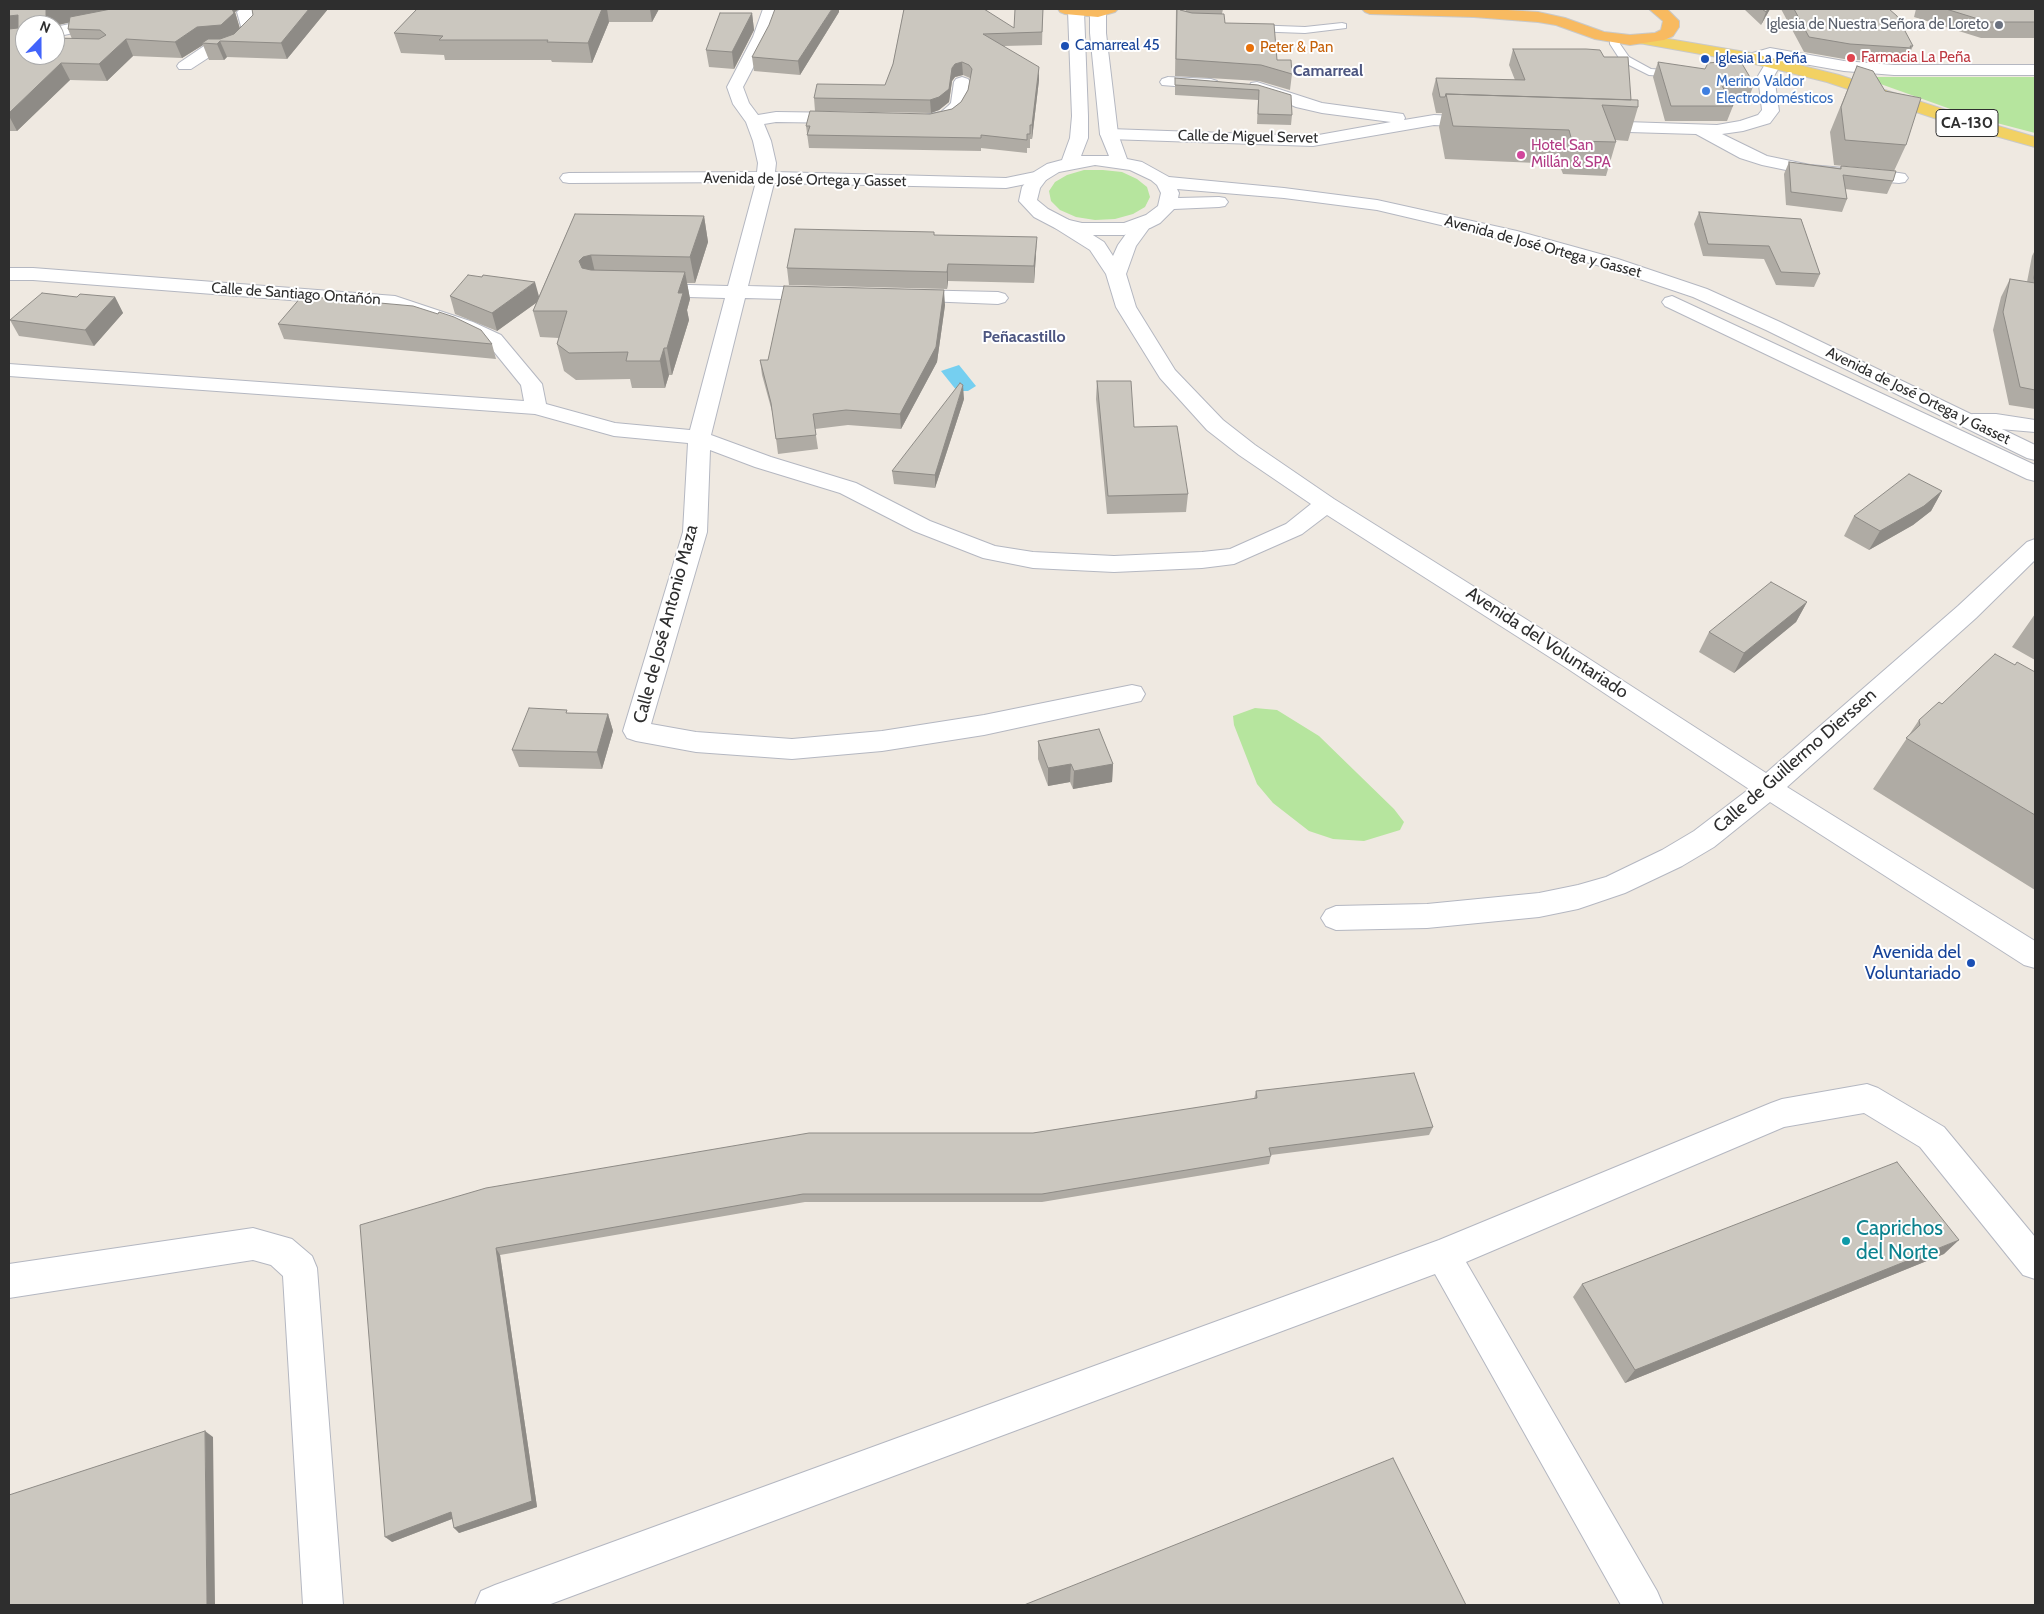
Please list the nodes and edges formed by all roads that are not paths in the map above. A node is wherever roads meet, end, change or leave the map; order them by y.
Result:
1 (136, 9) edge
2 (247, 9) edge
3 (771, 9) edge
4 (1370, 9) edge
5 (1572, 9) edge
6 (1071, 10) edge
7 (1106, 10) edge
8 (1667, 15) edge
9 (1342, 26) dead end
10 (1240, 28) edge
11 (1589, 32) junction
12 (65, 34) edge
13 (1615, 39) junction
14 (1645, 40) junction
15 (1741, 60) junction
16 (1773, 64) junction
17 (185, 66) dead end
18 (2035, 70) edge
19 (1688, 74) edge
20 (962, 82) dead end
21 (1168, 82) dead end
22 (1222, 85) edge
23 (1241, 86) edge
24 (864, 119) edge
25 (914, 120) edge
26 (754, 121) junction
27 (1416, 122) junction
28 (1492, 122) edge
29 (1581, 125) edge
30 (1699, 129) junction
31 (1109, 134) junction
32 (2035, 142) edge
33 (1120, 162) junction
34 (1070, 163) junction
35 (1040, 176) junction
36 (569, 178) dead end
37 (1899, 178) dead end
38 (1164, 182) junction
39 (764, 186) junction
40 (558, 194) dead end
41 (1028, 201) junction
42 (1168, 204) junction
43 (1062, 224) junction
44 (1143, 224) junction
45 (9, 274) edge
46 (1116, 274) junction
47 (636, 290) edge
48 (735, 292) junction
49 (842, 294) edge
50 (891, 295) edge
51 (998, 298) dead end
52 (9, 370) edge
53 (536, 408) junction
54 (1973, 421) junction
55 (2035, 426) edge
56 (698, 438) junction
57 (2035, 453) edge
58 (2035, 474) edge
59 (1326, 504) junction
60 (2035, 547) edge
61 (1132, 694) dead end
62 (1768, 788) junction
63 (1336, 918) dead end
64 (2035, 956) edge
65 (1443, 1255) junction
66 (2035, 1263) edge
67 (9, 1281) edge
68 (323, 1605) edge
69 (495, 1605) edge
70 (1643, 1605) edge

1 - 12 street
2 - 17 street
3 - 26 street, Calle de José Antonio Maza
4 - 11 highway
5 - 11 highway
6 - 7 highway
6 - 34 street
7 - 31 street
8 - 14 highway
8 - 15 main road, CA-130
9 - 10 lane
11 - 13 highway
13 - 14 highway
13 - 19 lane
14 - 15 main road, CA-130
15 - 16 main road, CA-130
15 - 18 street
16 - 30 street
16 - 32 main road, CA-130
20 - 25 street
21 - 22 street
23 - 27 street, Calle de Miguel Servet
24 - 26 street
26 - 39 street, Calle de José Antonio Maza
27 - 28 street, Calle de Miguel Servet
27 - 31 street, Calle de Miguel Servet
29 - 30 street
30 - 37 street
31 - 33 street
33 - 34 street, Avenida de José Ortega y Gasset
33 - 38 street, Avenida de José Ortega y Gasset
34 - 35 street, Avenida de José Ortega y Gasset
35 - 39 street, Avenida de José Ortega y Gasset
35 - 41 street
36 - 39 street, Avenida de José Ortega y Gasset
38 - 42 street
38 - 54 street, Avenida de José Ortega y Gasset
39 - 40 street, Avenida de José Ortega y Gasset
39 - 41 street, Avenida de José Ortega y Gasset
39 - 48 street, Calle de José Antonio Maza
41 - 43 street
42 - 44 street
42 - 58 street, Avenida de José Ortega y Gasset
43 - 44 street
43 - 46 street, Avenida del Voluntariado
44 - 46 street
45 - 53 street, Calle de Santiago Ontañón
46 - 59 street, Avenida del Voluntariado
47 - 48 street
48 - 49 street
48 - 56 street, Calle de José Antonio Maza
50 - 51 street
52 - 53 street
53 - 56 street
54 - 55 street
54 - 57 street, Avenida de José Ortega y Gasset
56 - 59 street
56 - 61 street, Calle de José Antonio Maza
59 - 62 street, Avenida del Voluntariado
60 - 62 street, Calle de Guillermo Dierssen
62 - 63 street, Calle de Guillermo Dierssen
62 - 64 street, Avenida del Voluntariado
65 - 66 street
65 - 69 street
65 - 70 street
67 - 68 street

